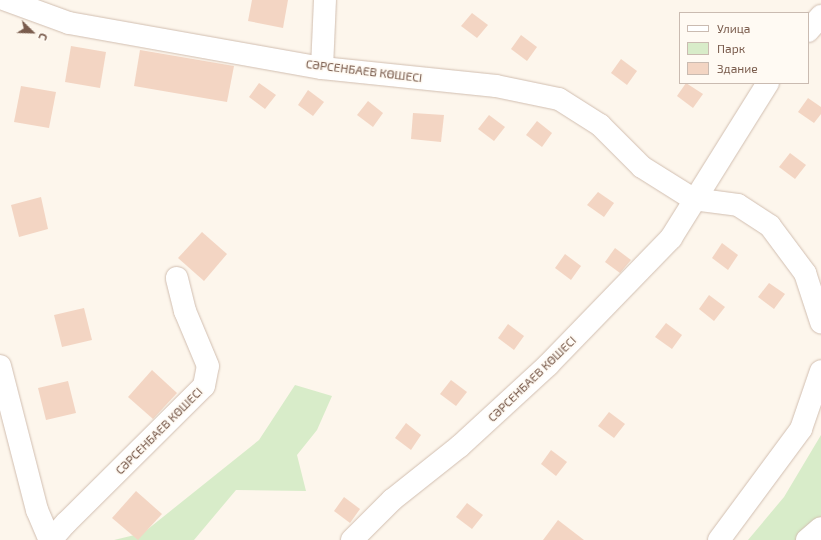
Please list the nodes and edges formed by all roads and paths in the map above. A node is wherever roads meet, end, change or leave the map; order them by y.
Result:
1 (6, 0) edge
2 (325, 0) edge
3 (821, 16) edge
4 (809, 30) edge
5 (322, 68) junction
6 (767, 84) edge
7 (693, 199) junction
8 (177, 278) dead end
9 (821, 322) edge
10 (0, 366) edge
11 (821, 371) edge
12 (821, 528) edge
13 (51, 540) edge
14 (352, 540) edge
15 (720, 540) edge
16 (807, 540) edge

1 - 5 street, СӘРСЕНБАЕВ КӨШЕСІ
2 - 5 street
3 - 4 street
5 - 7 street, СӘРСЕНБАЕВ КӨШЕСІ
6 - 7 street, СӘРСЕНБАЕВ КӨШЕСІ
7 - 9 street
7 - 14 street, СӘРСЕНБАЕВ КӨШЕСІ
8 - 13 street, СӘРСЕНБАЕВ КӨШЕСІ
10 - 13 street
11 - 15 street
12 - 16 street

